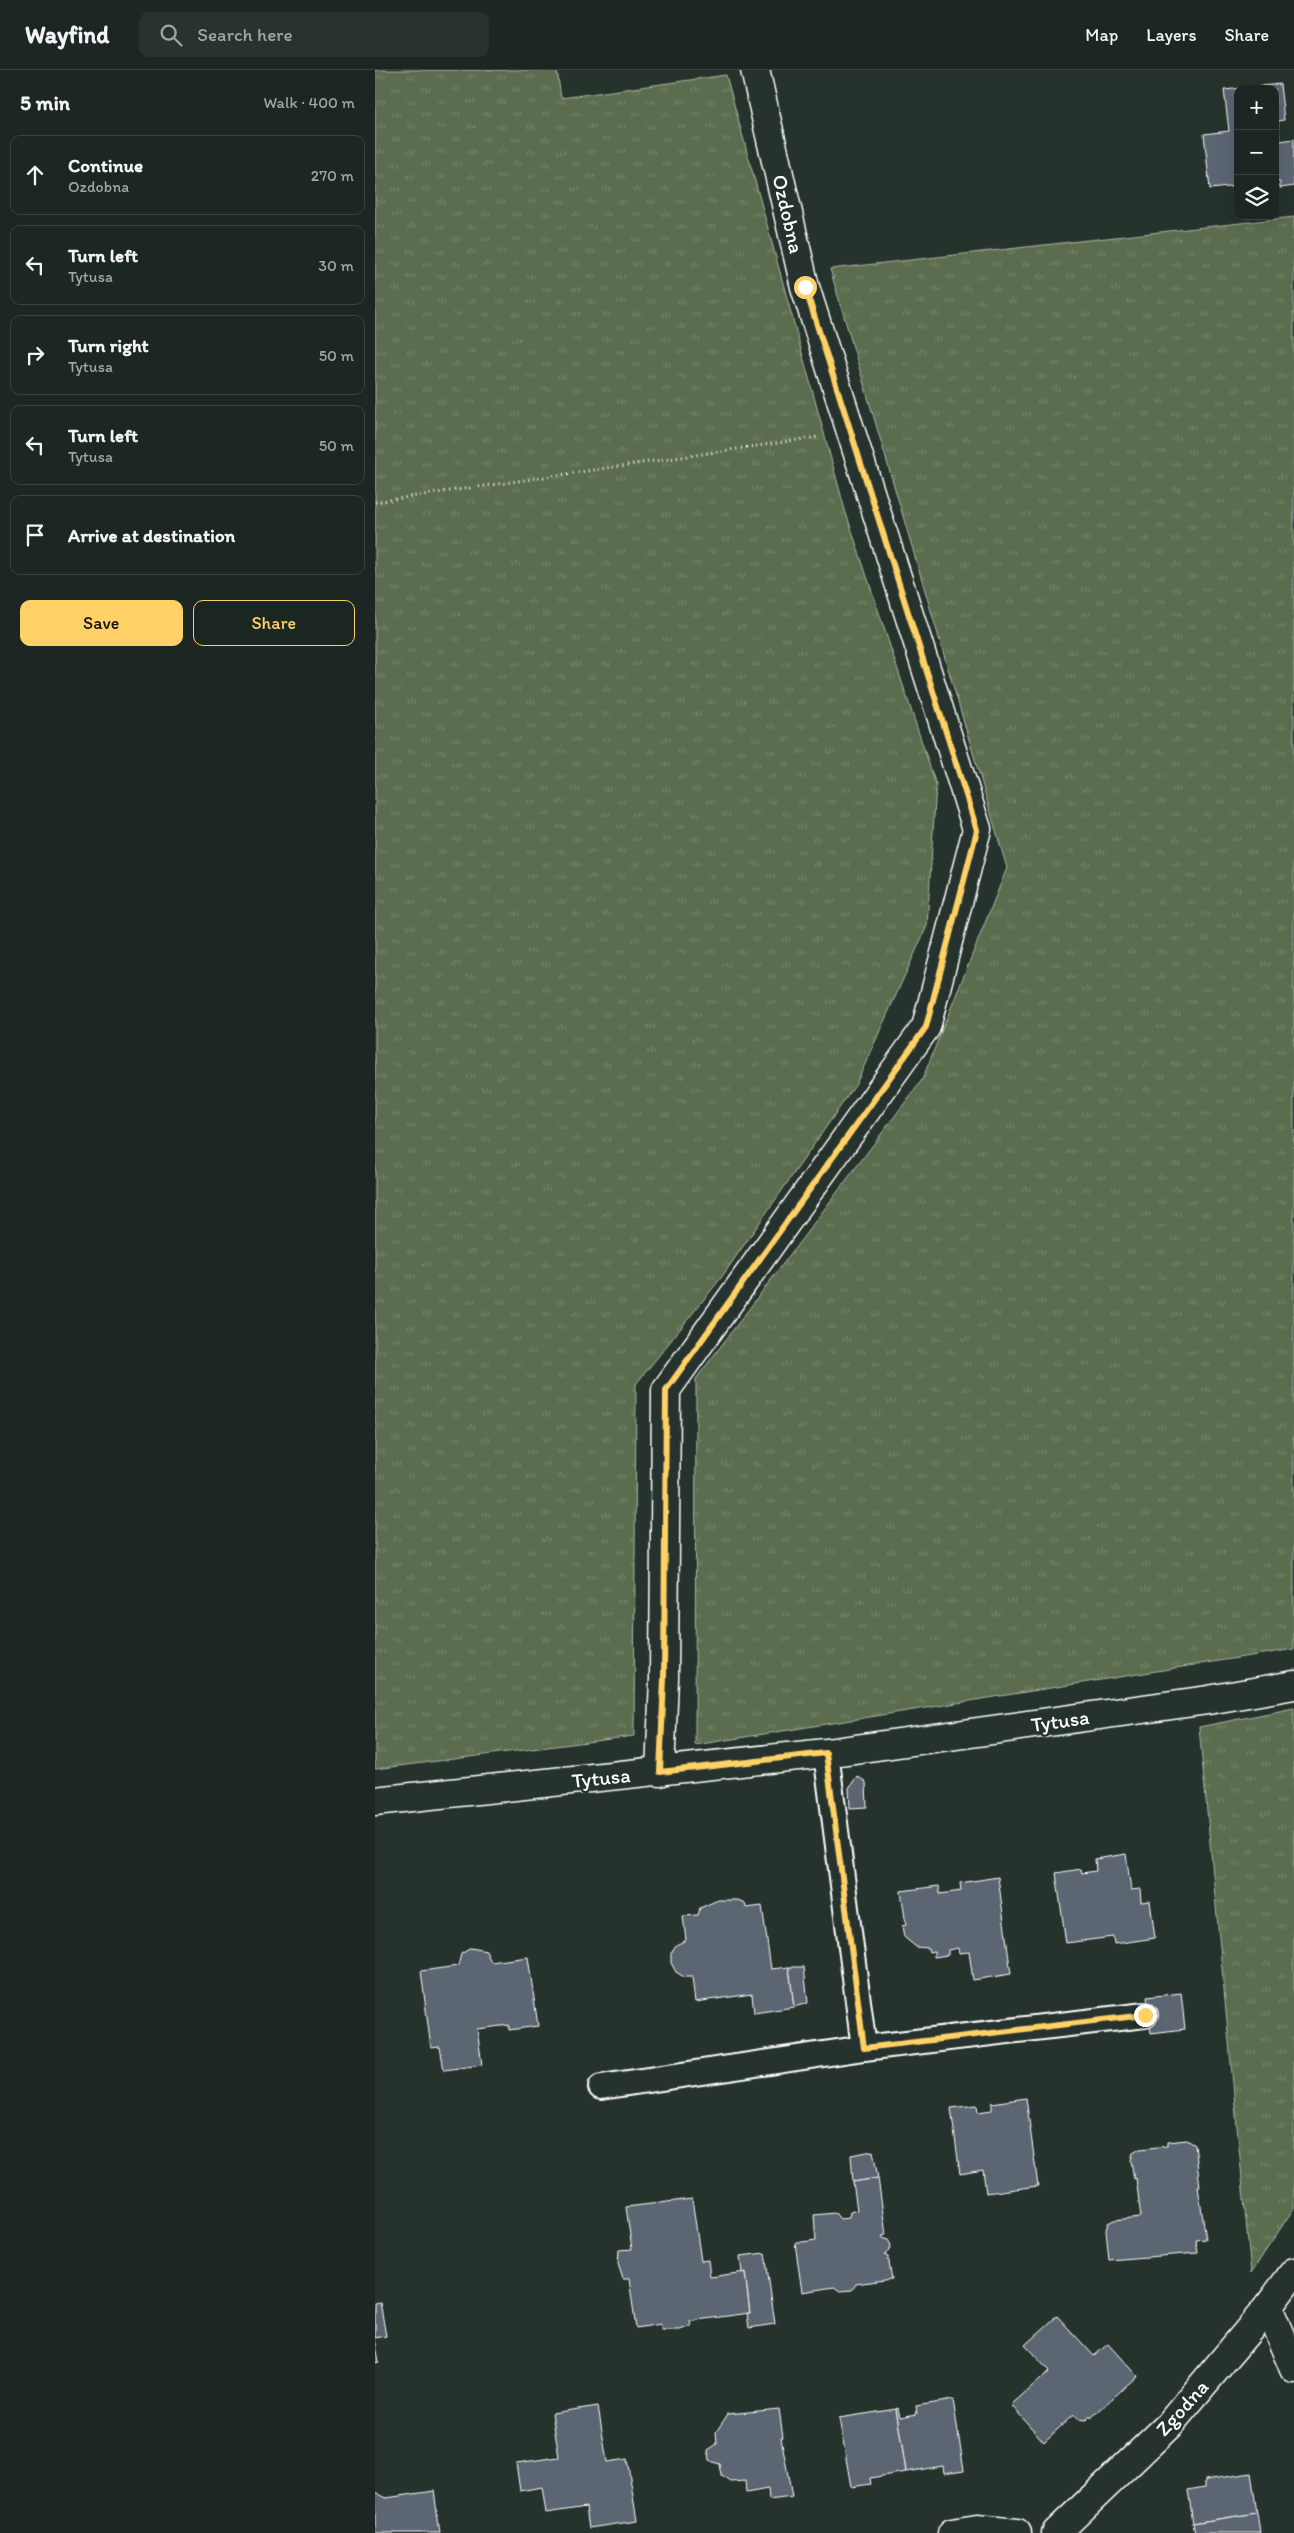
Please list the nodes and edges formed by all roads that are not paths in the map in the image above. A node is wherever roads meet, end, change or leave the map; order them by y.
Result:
1 (755, 70) edge
2 (1294, 1685) edge
3 (826, 1753) junction
4 (660, 1772) junction
5 (375, 1801) edge
6 (1145, 2015) dead end
7 (864, 2048) junction
8 (601, 2087) dead end
9 (1294, 2272) edge
10 (1268, 2307) junction
11 (1294, 2369) edge
12 (952, 2533) edge
13 (1017, 2533) edge
14 (1056, 2533) edge

1 - 4 street, Ozdobna
2 - 3 street, Tytusa
3 - 4 street, Tytusa
3 - 7 lane
4 - 5 street, Tytusa
6 - 7 lane
7 - 8 lane
9 - 10 street, Zgodna
10 - 11 street
10 - 14 street, Zgodna
12 - 13 street

